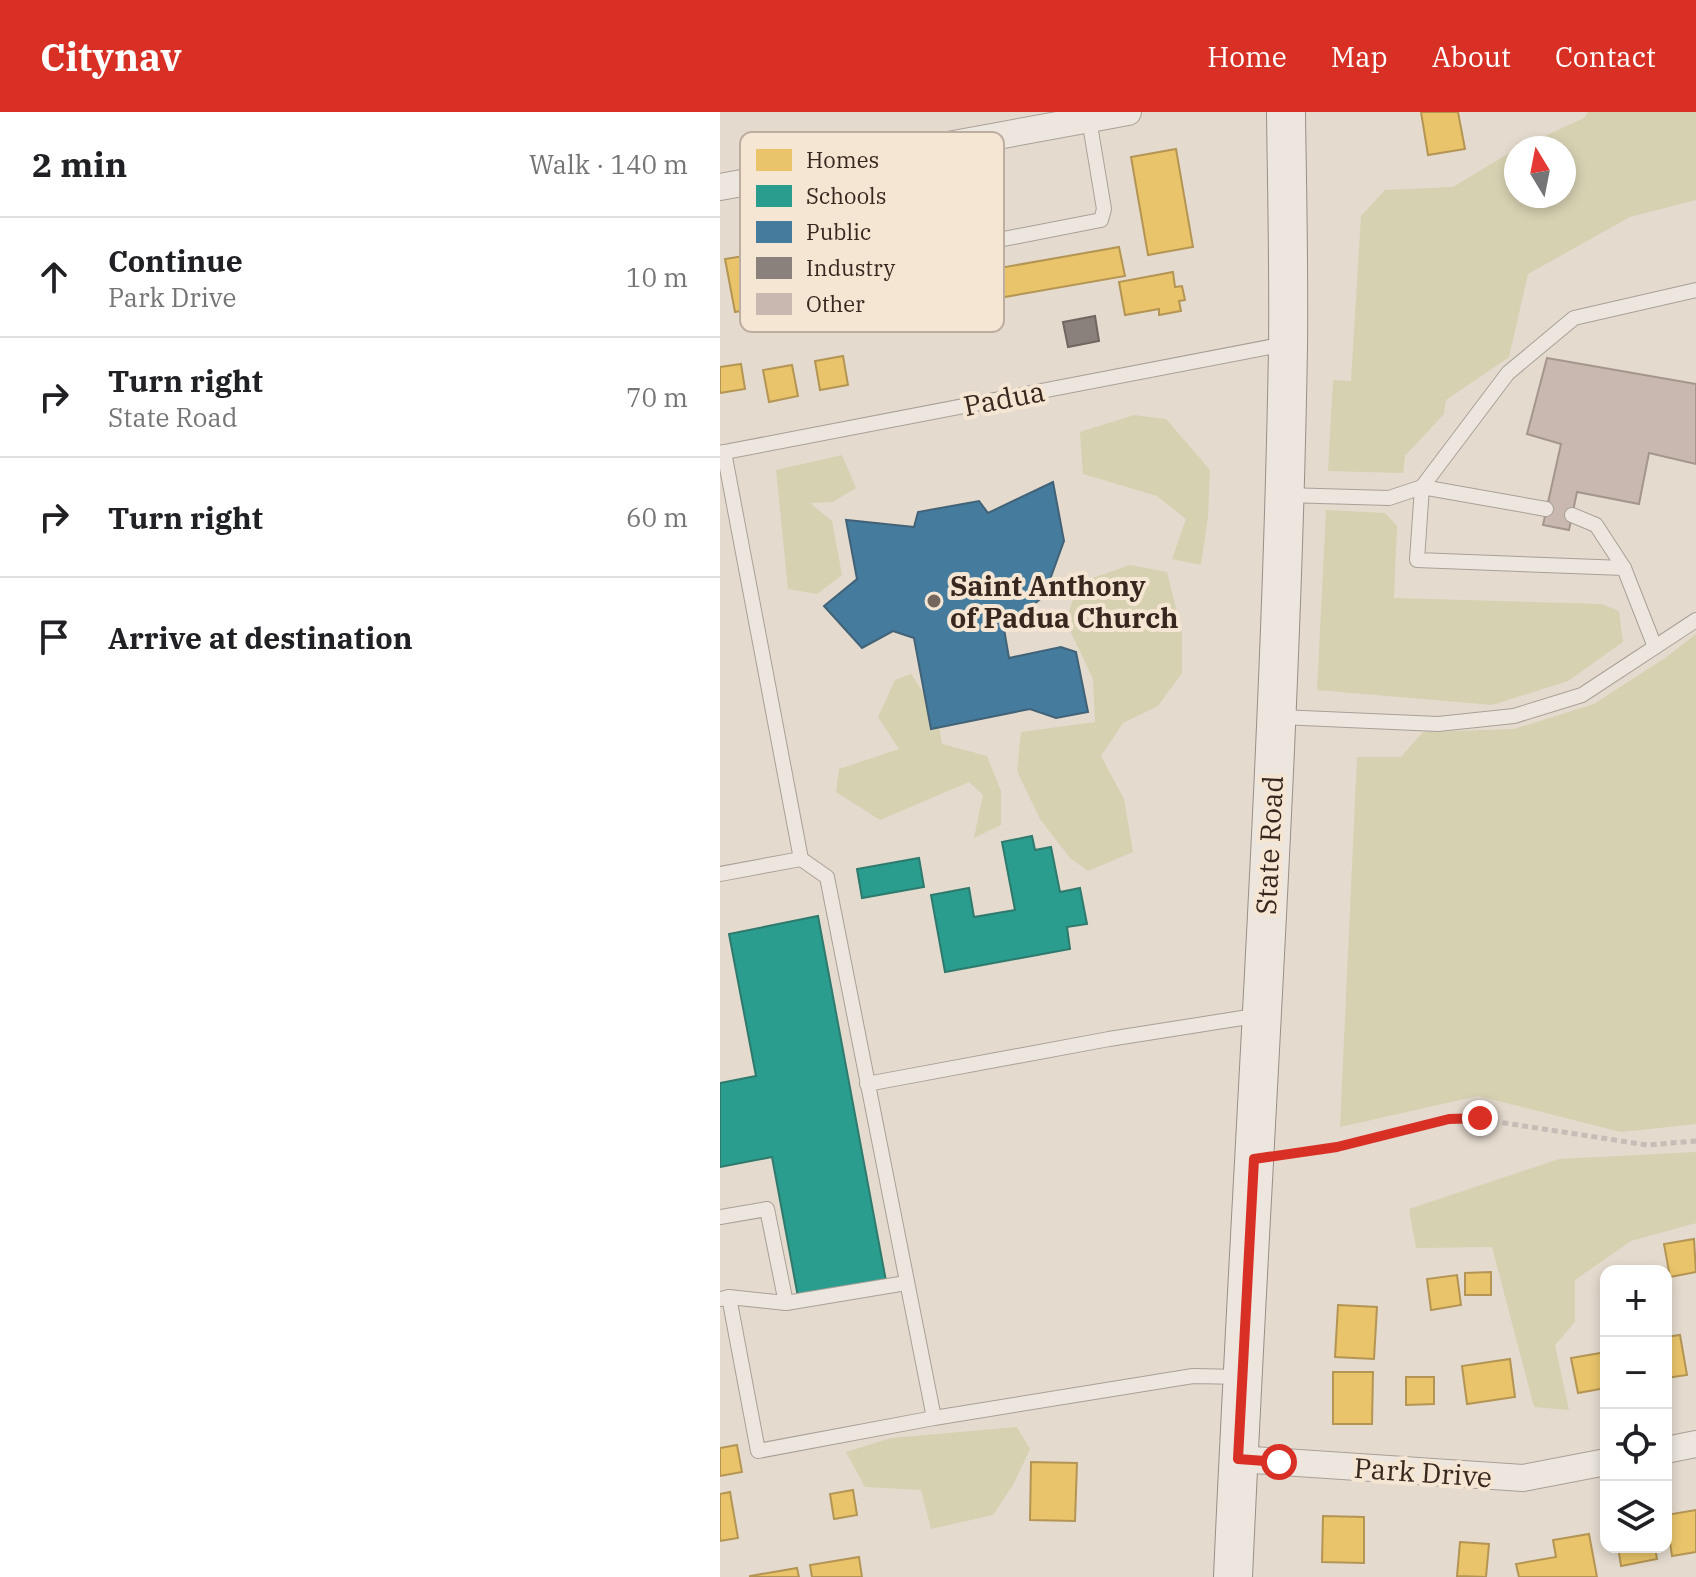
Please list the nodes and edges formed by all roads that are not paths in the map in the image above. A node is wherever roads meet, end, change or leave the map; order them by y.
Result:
1 (1128, 112) edge
2 (1286, 112) edge
3 (1074, 118) edge
4 (1004, 133) edge
5 (740, 183) edge
6 (720, 187) edge
7 (1004, 239) edge
8 (1696, 290) edge
9 (1288, 343) junction
10 (722, 452) edge
11 (1422, 487) junction
12 (1284, 495) junction
13 (1546, 509) dead end
14 (1572, 515) dead end
15 (1624, 568) junction
16 (1696, 620) edge
17 (1655, 647) junction
18 (1275, 717) junction
19 (801, 859) junction
20 (720, 874) edge
21 (1262, 1015) junction
22 (867, 1084) junction
23 (720, 1217) edge
24 (906, 1283) junction
25 (724, 1298) edge
26 (786, 1303) junction
27 (1243, 1377) junction
28 (934, 1418) junction
29 (1696, 1444) edge
30 (1672, 1449) edge
31 (1238, 1459) junction
32 (1600, 1463) edge
33 (1233, 1577) edge

1 - 3 street
2 - 9 main road, State Road
3 - 4 street
3 - 7 lane
5 - 6 street
8 - 11 lane
9 - 10 lane, Padua
9 - 12 main road, State Road
10 - 19 lane
11 - 12 lane
11 - 13 lane
11 - 15 lane
12 - 18 main road, State Road
14 - 15 lane
15 - 17 lane
16 - 17 lane
17 - 18 lane
18 - 21 main road, State Road
19 - 20 lane
19 - 22 lane
21 - 22 lane
21 - 27 main road, State Road
22 - 24 lane
23 - 26 lane
24 - 26 lane
24 - 28 lane
25 - 26 lane
25 - 28 lane
27 - 28 lane
27 - 31 main road, State Road
29 - 30 street
31 - 32 street, Park Drive
31 - 33 main road, State Road

